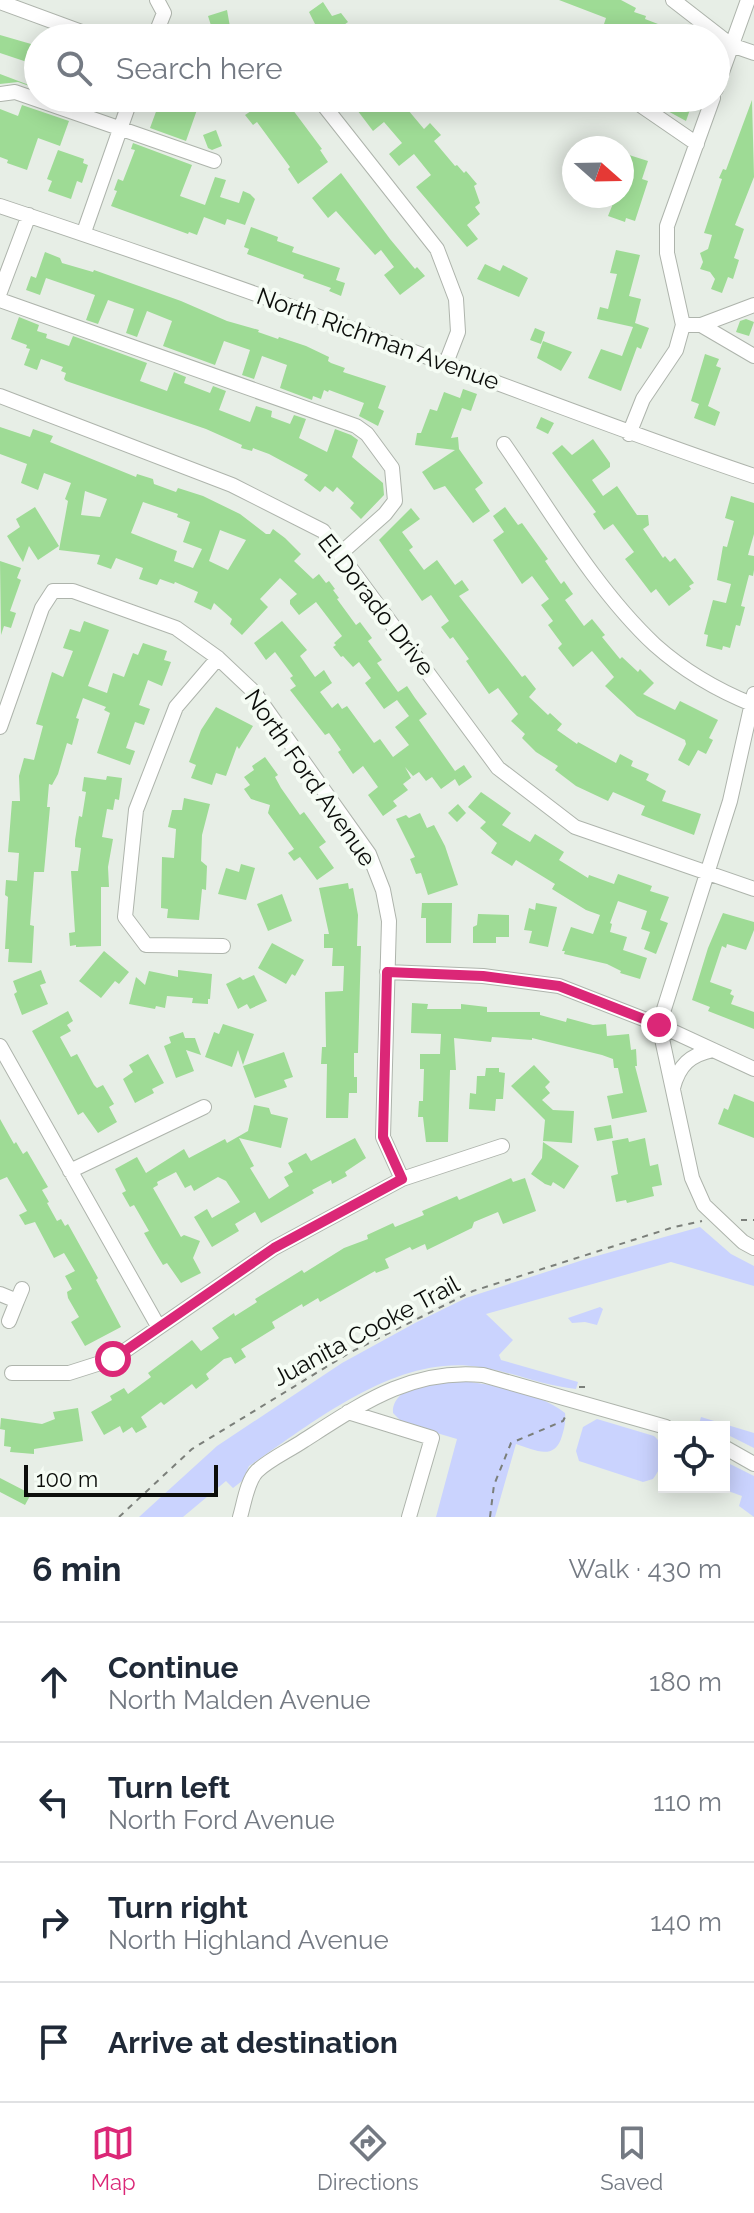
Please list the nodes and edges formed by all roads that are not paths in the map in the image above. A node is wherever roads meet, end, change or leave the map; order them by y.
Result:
1 (673, 0) edge
2 (748, 0) edge
3 (0, 2) edge
4 (60, 24) edge
5 (704, 24) edge
6 (731, 45) junction
7 (730, 48) edge
8 (754, 53) edge
9 (0, 94) edge
10 (24, 95) edge
11 (73, 112) edge
12 (125, 112) edge
13 (329, 112) edge
14 (650, 112) edge
15 (708, 112) edge
16 (119, 128) junction
17 (697, 144) junction
18 (214, 161) dead end
19 (0, 206) edge
20 (29, 215) junction
21 (84, 232) junction
22 (0, 292) edge
23 (0, 300) edge
24 (754, 305) edge
25 (683, 325) junction
26 (701, 325) junction
27 (754, 356) edge
28 (446, 363) junction
29 (0, 396) edge
30 (629, 434) junction
31 (504, 444) dead end
32 (754, 476) edge
33 (341, 553) junction
34 (218, 658) junction
35 (753, 701) edge
36 (0, 727) edge
37 (707, 873) junction
38 (754, 889) edge
39 (223, 946) dead end
40 (387, 972) junction
41 (659, 1025) junction
42 (0, 1046) edge
43 (713, 1050) junction
44 (754, 1069) edge
45 (673, 1089) junction
46 (204, 1107) dead end
47 (502, 1146) dead end
48 (70, 1171) junction
49 (402, 1179) junction
50 (754, 1248) edge
51 (0, 1294) edge
52 (9, 1321) dead end
53 (158, 1326) junction
54 (12, 1373) dead end
55 (348, 1412) junction
56 (658, 1425) edge
57 (730, 1450) edge
58 (754, 1464) edge
59 (240, 1517) edge
60 (409, 1517) edge

1 - 5 street
2 - 6 street
3 - 4 street
6 - 7 street
6 - 8 street
9 - 10 street
11 - 16 street
12 - 16 street
13 - 28 street
14 - 17 street
15 - 17 street
16 - 18 street
16 - 21 street
17 - 25 street
19 - 20 street, North Richman Avenue
20 - 21 street, North Richman Avenue
20 - 22 street
21 - 28 street, North Richman Avenue
23 - 33 street
24 - 26 street
25 - 26 street
25 - 30 street
26 - 27 street
28 - 30 street, North Richman Avenue
29 - 33 street, El Dorado Drive
30 - 32 street, North Richman Avenue
31 - 35 street
33 - 37 street, El Dorado Drive
34 - 36 street, North Ford Avenue
34 - 39 street
34 - 40 street, North Ford Avenue
35 - 37 street
37 - 38 street, El Dorado Drive
37 - 41 street
40 - 41 street
40 - 49 street, North Ford Avenue
41 - 43 street
41 - 45 street
42 - 48 street
43 - 44 street
43 - 45 street
45 - 50 street
46 - 48 street
47 - 49 street
48 - 53 street
49 - 53 street
51 - 52 street
53 - 54 street
55 - 56 street
55 - 59 street
55 - 60 street
57 - 58 street

